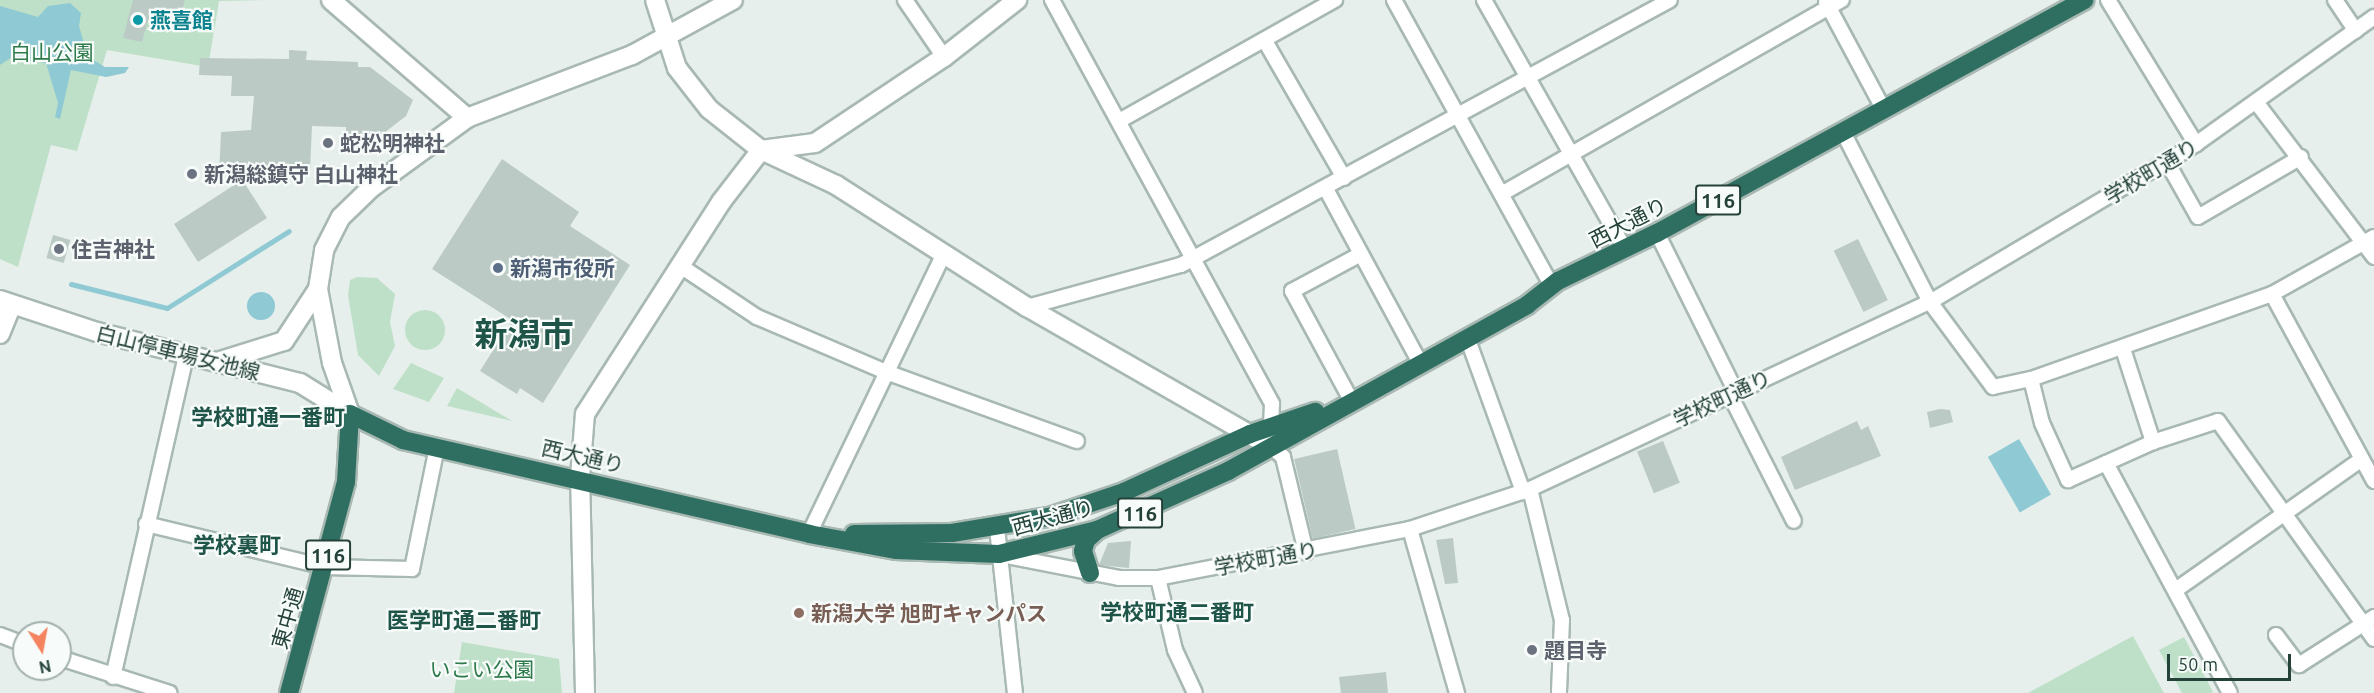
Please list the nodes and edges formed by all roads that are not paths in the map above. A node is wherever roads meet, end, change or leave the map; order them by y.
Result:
1 (331, 0) edge
2 (655, 0) edge
3 (733, 0) edge
4 (905, 0) edge
5 (1017, 0) edge
6 (1052, 0) edge
7 (1335, 0) edge
8 (1394, 0) edge
9 (1484, 0) edge
10 (1670, 0) edge
11 (1842, 0) edge
12 (2085, 0) edge
13 (2108, 0) edge
14 (2335, 0) edge
15 (1827, 4) edge
16 (2374, 17) edge
17 (2356, 31) junction
18 (665, 38) junction
19 (1265, 41) junction
20 (944, 57) junction
21 (1526, 77) junction
22 (2256, 102) junction
23 (1884, 110) junction
24 (1458, 114) junction
25 (466, 118) junction
26 (1119, 122) junction
27 (1843, 132) junction
28 (2196, 144) junction
29 (761, 150) junction
30 (1571, 154) junction
31 (2301, 157) junction
32 (2167, 162) junction
33 (1344, 178) junction
34 (1326, 189) junction
35 (1503, 194) junction
36 (1657, 233) junction
37 (2369, 241) edge
38 (1625, 249) junction
39 (944, 253) junction
40 (1361, 254) junction
41 (1195, 257) junction
42 (2374, 257) edge
43 (682, 267) junction
44 (1552, 286) junction
45 (318, 289) junction
46 (2272, 294) junction
47 (1930, 302) junction
48 (6, 303) edge
49 (1027, 306) junction
50 (0, 334) edge
51 (1467, 337) junction
52 (2123, 349) junction
53 (186, 355) junction
54 (218, 362) junction
55 (1420, 363) junction
56 (886, 372) junction
57 (2031, 380) junction
58 (1733, 393) junction
59 (1351, 400) junction
60 (350, 414) junction
61 (1271, 426) junction
62 (1250, 434) junction
63 (1077, 441) dead end
64 (2153, 442) junction
65 (1270, 446) junction
66 (437, 447) junction
67 (2362, 459) junction
68 (2106, 463) junction
69 (580, 477) junction
70 (2374, 481) edge
71 (1527, 490) junction
72 (2285, 513) junction
73 (1794, 521) dead end
74 (146, 524) junction
75 (997, 528) junction
76 (1410, 529) junction
77 (1097, 530) junction
78 (809, 534) junction
79 (1306, 552) junction
80 (999, 554) junction
81 (325, 567) junction
82 (1090, 573) junction
83 (1158, 578) junction
84 (2177, 589) junction
85 (2369, 621) edge
86 (2276, 634) dead end
87 (2374, 639) edge
88 (72, 662) edge
89 (113, 677) junction
90 (170, 693) edge
91 (289, 693) edge
92 (585, 693) edge
93 (1015, 693) edge
94 (1195, 693) edge
95 (1457, 693) edge
96 (1559, 693) edge
97 (2230, 693) edge

1 - 25 street
2 - 18 street
3 - 18 street
4 - 20 street
5 - 20 street
6 - 26 street
7 - 19 street
8 - 24 street
9 - 21 street
10 - 21 street
11 - 15 street
12 - 23 highway, 西大通り / 116
13 - 28 street
14 - 17 street
15 - 23 street
15 - 30 street
16 - 17 street, 学校町通り
17 - 22 street, 学校町通り
18 - 25 street
18 - 29 street
19 - 26 street
19 - 33 street
20 - 29 street
21 - 24 street
21 - 30 street
22 - 28 street, 学校町通り
22 - 31 street
23 - 27 highway, 西大通り / 116
24 - 33 street
24 - 35 street
25 - 45 street
26 - 41 street
27 - 36 highway, 西大通り / 116
27 - 47 street
28 - 32 street, 学校町通り
29 - 39 street
29 - 43 street
30 - 35 street
30 - 38 street
31 - 32 street
31 - 37 street
32 - 47 street, 学校町通り
33 - 34 street
34 - 40 street
34 - 41 street
35 - 44 street
36 - 38 highway, 西大通り / 116
36 - 58 street
37 - 42 street
37 - 46 street
38 - 44 highway, 西大通り / 116
39 - 49 street
39 - 56 street
40 - 55 street
40 - 59 street
41 - 49 street
41 - 61 street
43 - 56 street
43 - 69 street
44 - 51 highway, 西大通り / 116
45 - 54 street
45 - 60 street
46 - 52 street
46 - 67 street
47 - 57 street
47 - 58 street, 学校町通り
48 - 50 street
48 - 53 street, 白山停車場女池線
49 - 62 street
51 - 55 highway, 西大通り / 116
51 - 71 street
52 - 57 street
52 - 64 street
53 - 54 street, 白山停車場女池線
53 - 74 street
54 - 60 street, 白山停車場女池線
55 - 59 highway, 西大通り / 116
56 - 63 street
56 - 78 street
57 - 68 street
58 - 71 street, 学校町通り
58 - 73 street
59 - 61 highway, 西大通り / 116
59 - 65 highway, 西大通り / 116
60 - 66 highway, 西大通り / 116
60 - 81 highway, 東中通 / 116
61 - 62 highway, 西大通り / 116
61 - 65 street
62 - 65 street
62 - 75 highway, 西大通り / 116
64 - 68 street
64 - 72 street
65 - 77 highway, 西大通り / 116
65 - 79 street
66 - 69 highway, 西大通り / 116
66 - 81 street
67 - 70 street
67 - 72 street
68 - 84 street
69 - 78 highway, 西大通り / 116
69 - 92 street
71 - 76 street, 学校町通り
71 - 96 street
72 - 84 street
72 - 85 street
74 - 81 street
74 - 89 street
75 - 78 highway, 西大通り / 116
75 - 80 street
76 - 79 street, 学校町通り
76 - 95 street
77 - 80 highway, 西大通り / 116
77 - 82 highway
78 - 80 highway, 西大通り / 116
79 - 83 street, 学校町通り
80 - 82 street, 学校町通り
80 - 93 street
81 - 91 highway, 東中通 / 116
82 - 83 street, 学校町通り
83 - 94 street
84 - 97 street
85 - 86 street
85 - 87 street
88 - 89 street
89 - 90 street

